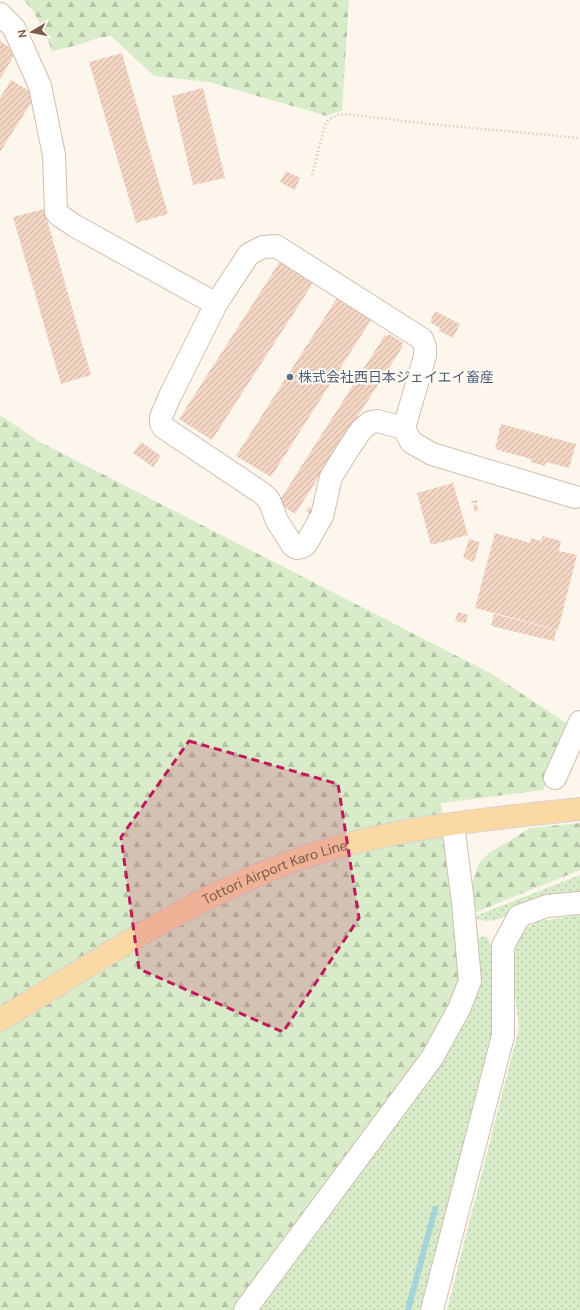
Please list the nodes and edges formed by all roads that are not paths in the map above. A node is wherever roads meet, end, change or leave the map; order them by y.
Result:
1 (0, 14) edge
2 (216, 304) junction
3 (404, 428) junction
4 (575, 497) dead end
5 (580, 722) edge
6 (555, 778) dead end
7 (580, 809) edge
8 (453, 824) junction
9 (580, 903) edge
10 (0, 1020) edge
11 (245, 1310) edge
12 (432, 1310) edge

1 - 2 street
2 - 3 street
2 - 3 street
3 - 4 street
5 - 6 street
7 - 8 main road, Tottori Airport Karo Line
8 - 10 main road, Tottori Airport Karo Line
8 - 11 street
9 - 12 street

